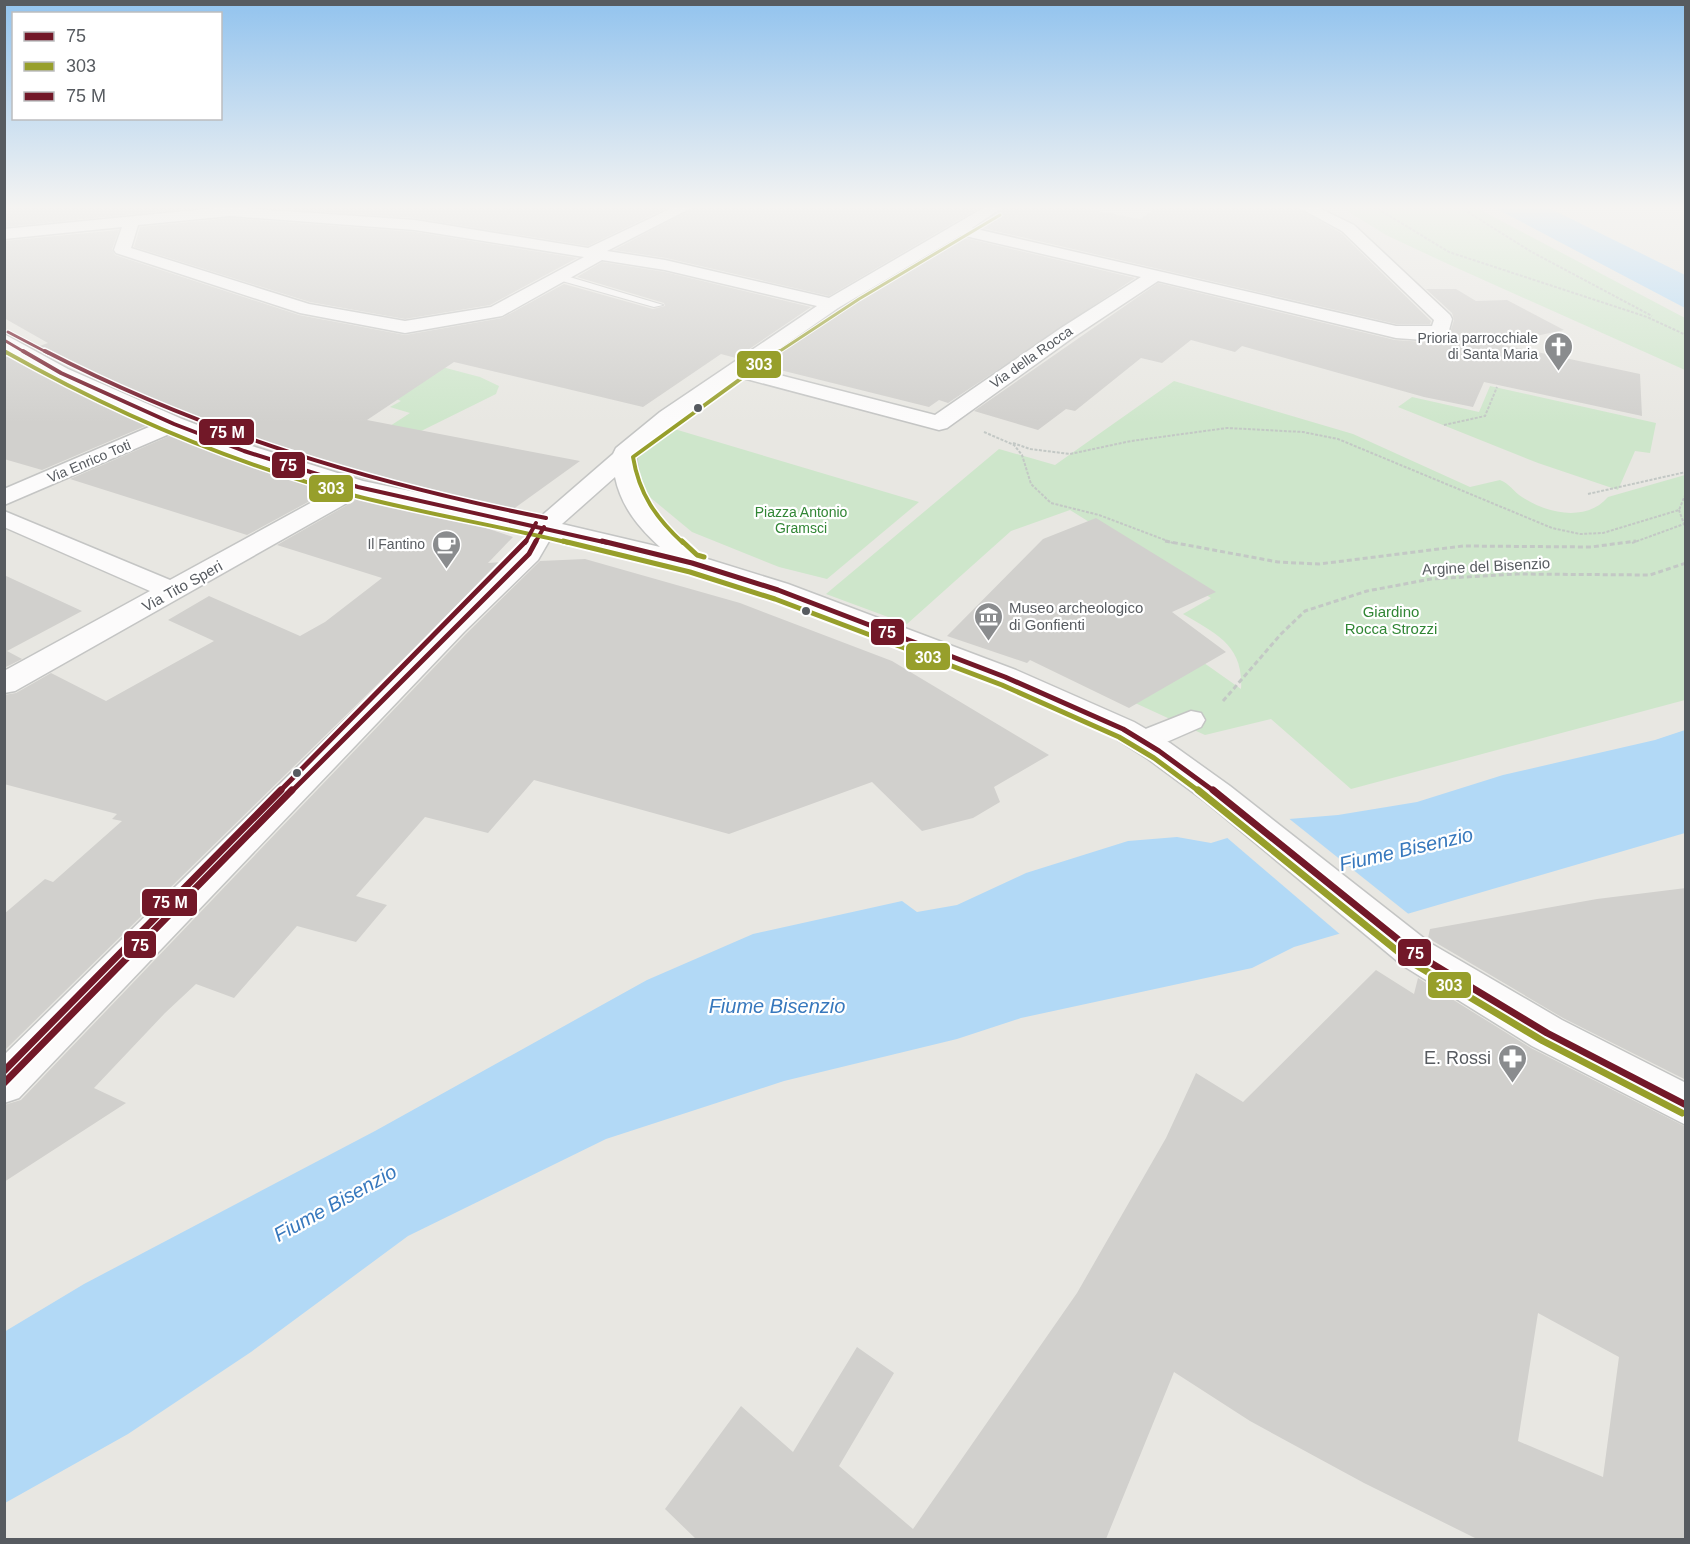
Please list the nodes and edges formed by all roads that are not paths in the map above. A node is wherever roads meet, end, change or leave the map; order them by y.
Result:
1 (213, 279) edge
2 (555, 279) edge
3 (566, 279) edge
4 (722, 279) edge
5 (874, 279) edge
6 (1150, 279) edge
7 (1173, 279) edge
8 (1404, 279) edge
9 (832, 304) junction
10 (658, 305) dead end
11 (4, 340) edge
12 (734, 370) junction
13 (174, 424) junction
14 (624, 453) junction
15 (358, 487) junction
16 (4, 498) edge
17 (4, 518) edge
18 (544, 527) junction
19 (692, 563) junction
20 (172, 591) junction
21 (4, 684) edge
22 (1191, 720) road end
23 (1143, 741) junction
24 (4, 1084) edge
25 (1686, 1104) edge

1 - 2 street
3 - 10 lane
4 - 9 street
5 - 9 street
6 - 12 street, Via della Rocca
7 - 8 street
9 - 12 street
11 - 13 street
12 - 14 street
13 - 15 street
13 - 16 street, Via Enrico Toti
14 - 18 street
14 - 19 street
15 - 18 street
15 - 20 street, Via Tito Speri
17 - 20 street
18 - 19 street
18 - 24 street
19 - 23 street
20 - 21 street, Via Tito Speri
22 - 23 street
23 - 25 street

